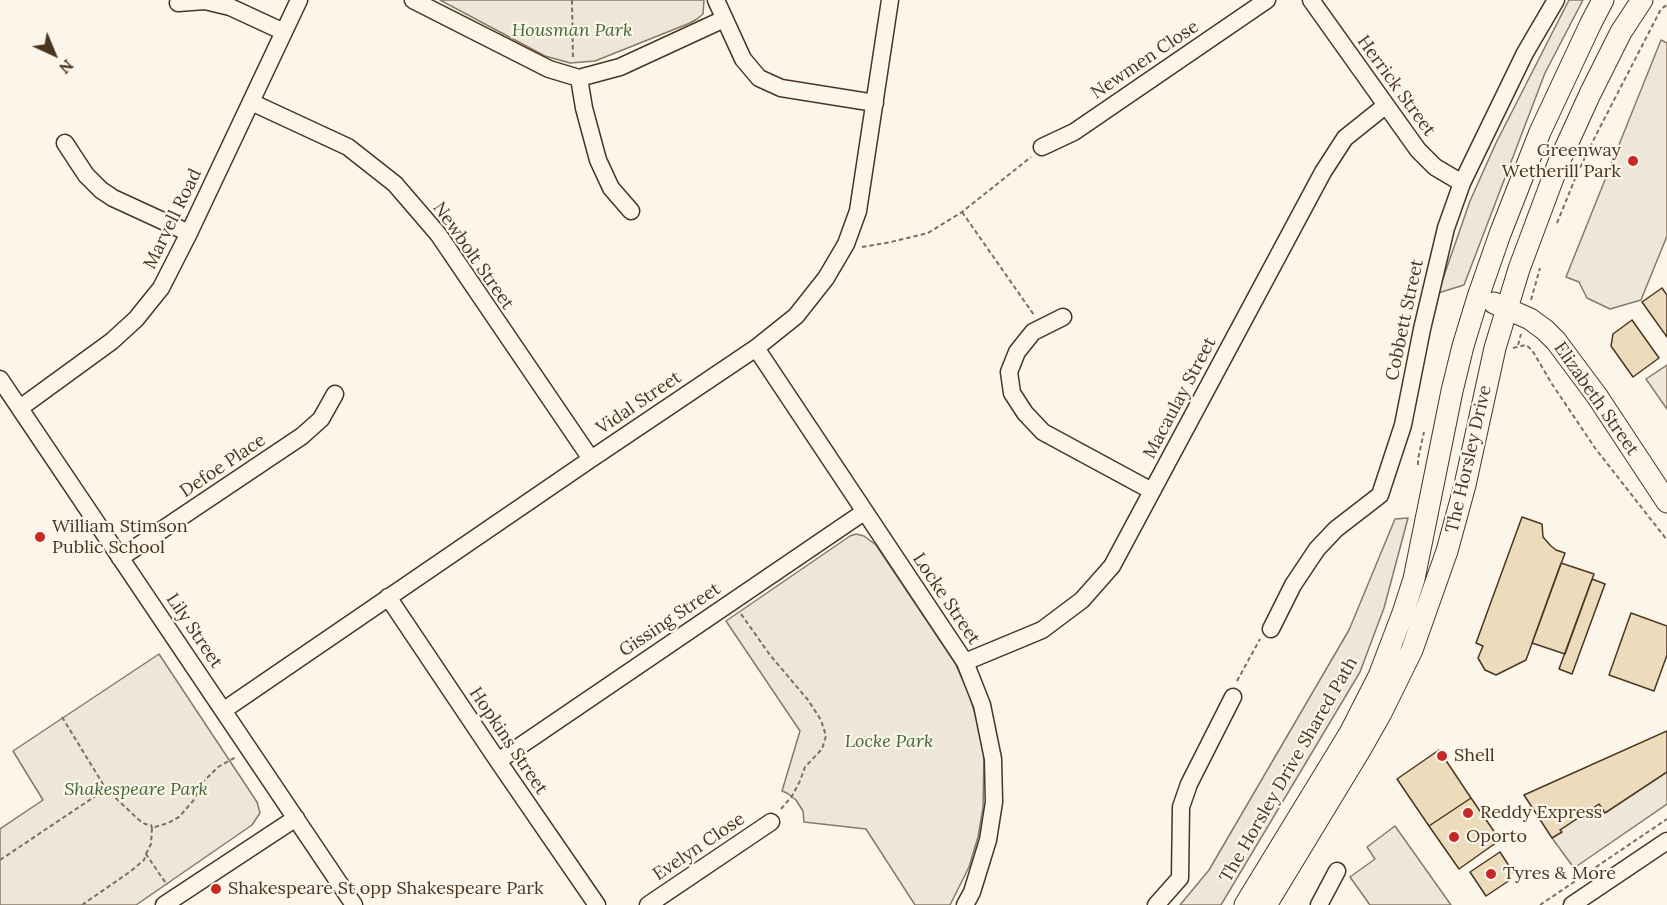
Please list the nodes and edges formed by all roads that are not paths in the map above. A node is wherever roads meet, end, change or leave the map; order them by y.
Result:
1 (299, 0) edge
2 (413, 0) edge
3 (716, 0) edge
4 (890, 0) edge
5 (1267, 0) edge
6 (1311, 0) edge
7 (1556, 0) edge
8 (1603, 0) edge
9 (1642, 0) edge
10 (178, 3) dead end
11 (724, 19) junction
12 (284, 32) junction
13 (576, 77) junction
14 (251, 102) junction
15 (875, 103) junction
16 (1385, 106) junction
17 (65, 143) dead end
18 (1042, 147) road end
19 (1461, 183) junction
20 (631, 211) dead end
21 (189, 233) junction
22 (1479, 297) junction
23 (1506, 308) junction
24 (1063, 317) dead end
25 (756, 348) junction
26 (0, 379) edge
27 (335, 394) dead end
28 (20, 408) junction
29 (591, 459) junction
30 (1152, 491) junction
31 (1667, 502) edge
32 (864, 512) junction
33 (120, 558) junction
34 (388, 597) junction
35 (1271, 629) road end
36 (965, 662) junction
37 (1233, 697) road end
38 (224, 710) junction
39 (498, 761) junction
40 (296, 818) junction
41 (771, 822) road end
42 (1667, 841) edge
43 (1337, 871) dead end
44 (170, 901) edge
45 (354, 905) edge
46 (597, 905) edge
47 (648, 905) edge
48 (964, 905) edge
49 (1156, 905) edge
50 (1245, 905) edge
51 (1266, 905) edge
52 (1319, 905) edge
53 (1572, 905) edge

1 - 12 street, Marvell Road
2 - 13 street
3 - 11 street
4 - 15 street, Vidal Street
5 - 18 street, Newmen Close
6 - 16 street, Herrick Street
7 - 19 street, Cobbett Street
8 - 22 main road, The Horsley Drive
9 - 23 main road, The Horsley Drive
10 - 12 street
11 - 13 street
11 - 15 street
12 - 14 street, Marvell Road
13 - 20 street
14 - 21 street, Marvell Road
14 - 29 street, Newbolt Street
15 - 25 street, Vidal Street
16 - 19 street, Herrick Street
16 - 30 street, Macaulay Street
17 - 21 street
19 - 35 street, Cobbett Street
21 - 28 street, Marvell Road
22 - 23 main road, Elizabeth Street
22 - 50 main road, The Horsley Drive
23 - 31 main road, Elizabeth Street
23 - 51 main road, The Horsley Drive
24 - 30 street
25 - 29 street, Vidal Street
25 - 32 street, Locke Street
26 - 28 street, Lily Street
27 - 33 street, Defoe Place
28 - 33 street, Lily Street
29 - 34 street, Vidal Street
30 - 36 street, Macaulay Street
32 - 36 street, Locke Street
32 - 39 street, Gissing Street
33 - 38 street, Lily Street
34 - 38 street, Vidal Street
34 - 39 street, Hopkins Street
36 - 48 street, Locke Street
37 - 49 street
38 - 40 street, Lily Street
39 - 46 street, Hopkins Street
40 - 44 street
40 - 45 street, Lily Street
41 - 47 street, Evelyn Close
42 - 53 street
43 - 52 street

